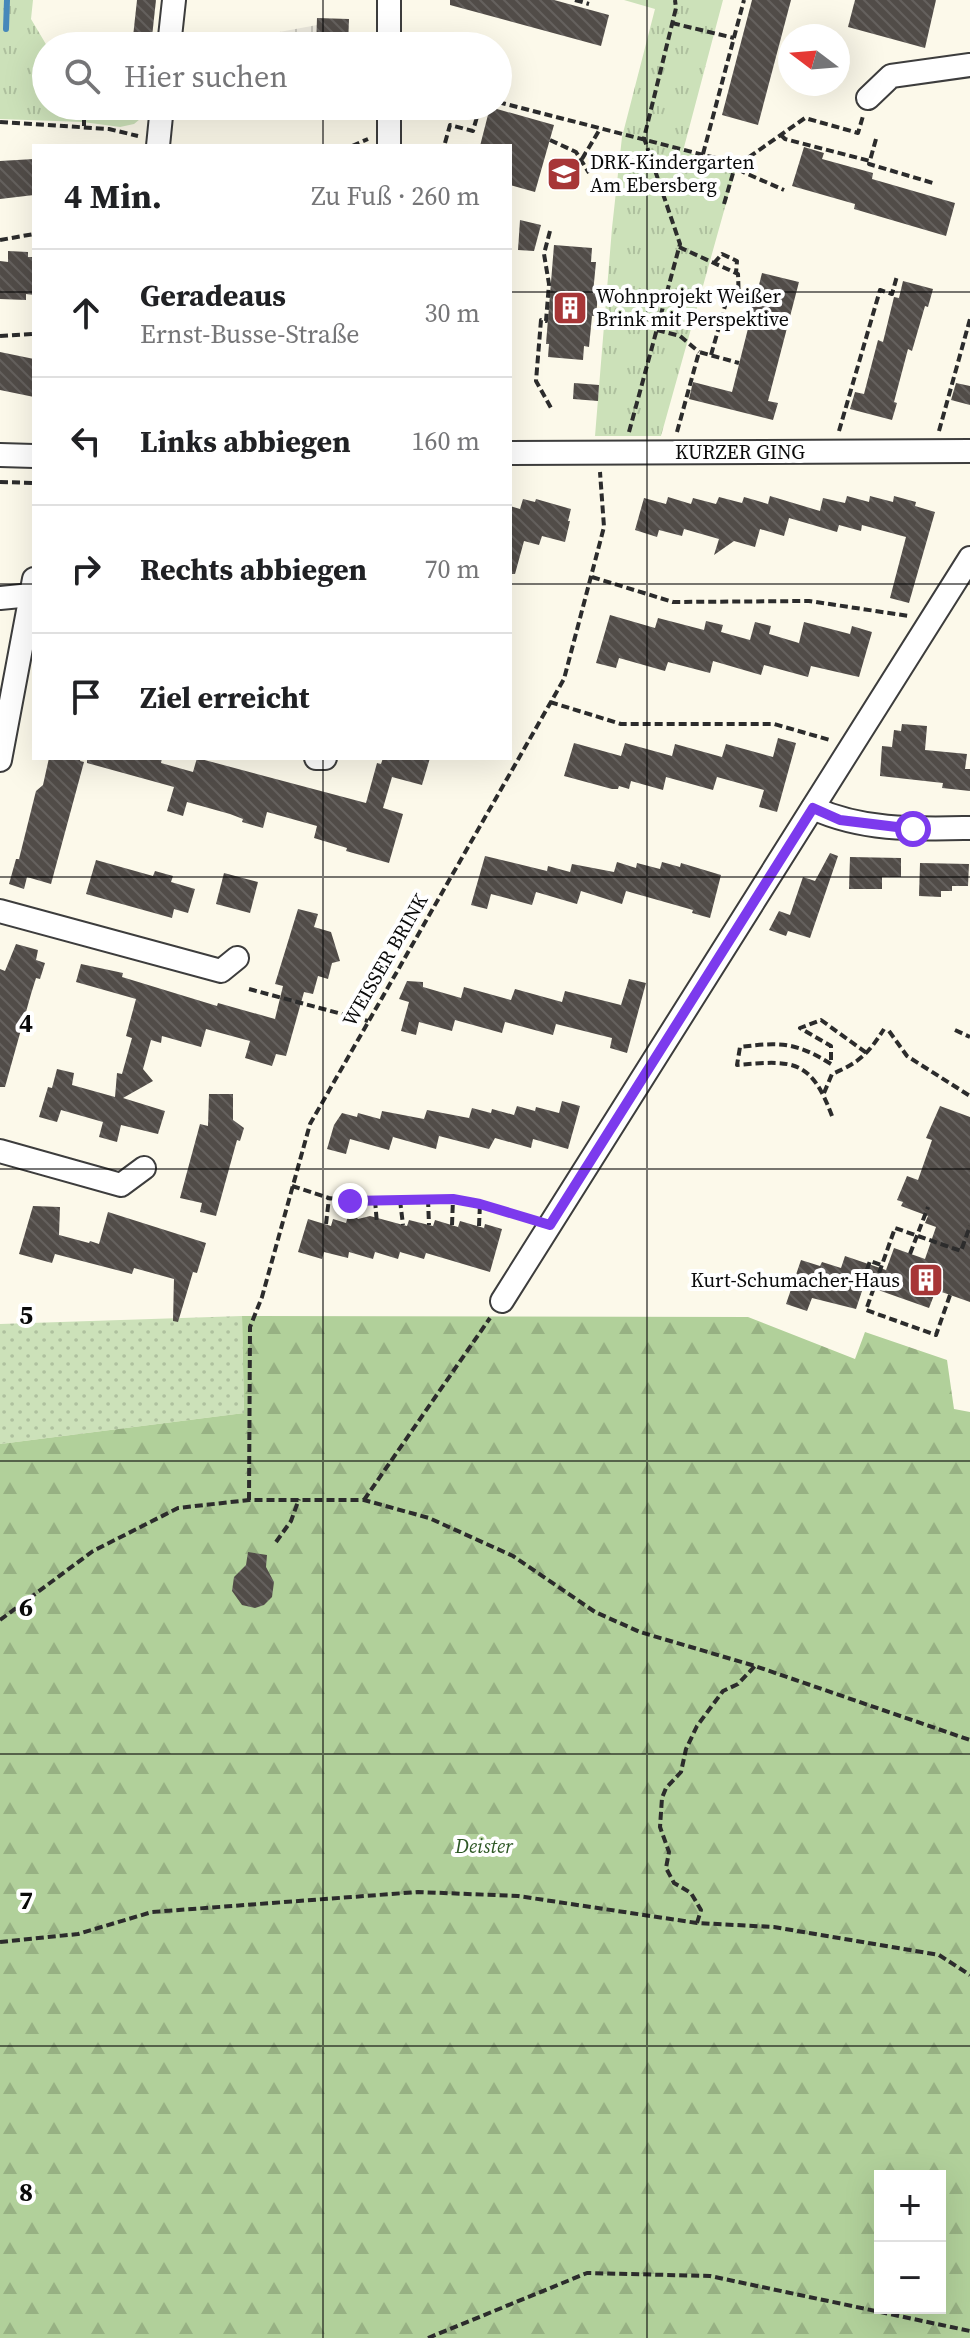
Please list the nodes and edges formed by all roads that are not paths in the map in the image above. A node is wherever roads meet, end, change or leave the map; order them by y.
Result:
1 (174, 0) edge
2 (389, 0) edge
3 (171, 32) edge
4 (389, 32) edge
5 (970, 65) edge
6 (868, 98) road end
7 (161, 120) edge
8 (386, 120) edge
9 (381, 141) edge
10 (158, 144) edge
11 (970, 451) edge
12 (512, 453) edge
13 (0, 455) edge
14 (32, 456) edge
15 (970, 558) edge
16 (32, 587) edge
17 (0, 598) edge
18 (25, 680) edge
19 (0, 757) edge
20 (813, 808) junction
21 (970, 828) edge
22 (0, 911) edge
23 (237, 958) dead end
24 (0, 1151) edge
25 (144, 1168) dead end
26 (502, 1301) road end

1 - 3 street
2 - 4 street
5 - 6 street
7 - 10 street
8 - 9 street
11 - 12 street, KURZER GING
13 - 14 street
15 - 20 street
16 - 17 street
16 - 18 street
18 - 19 street
20 - 21 street
20 - 26 street
22 - 23 street
24 - 25 street

